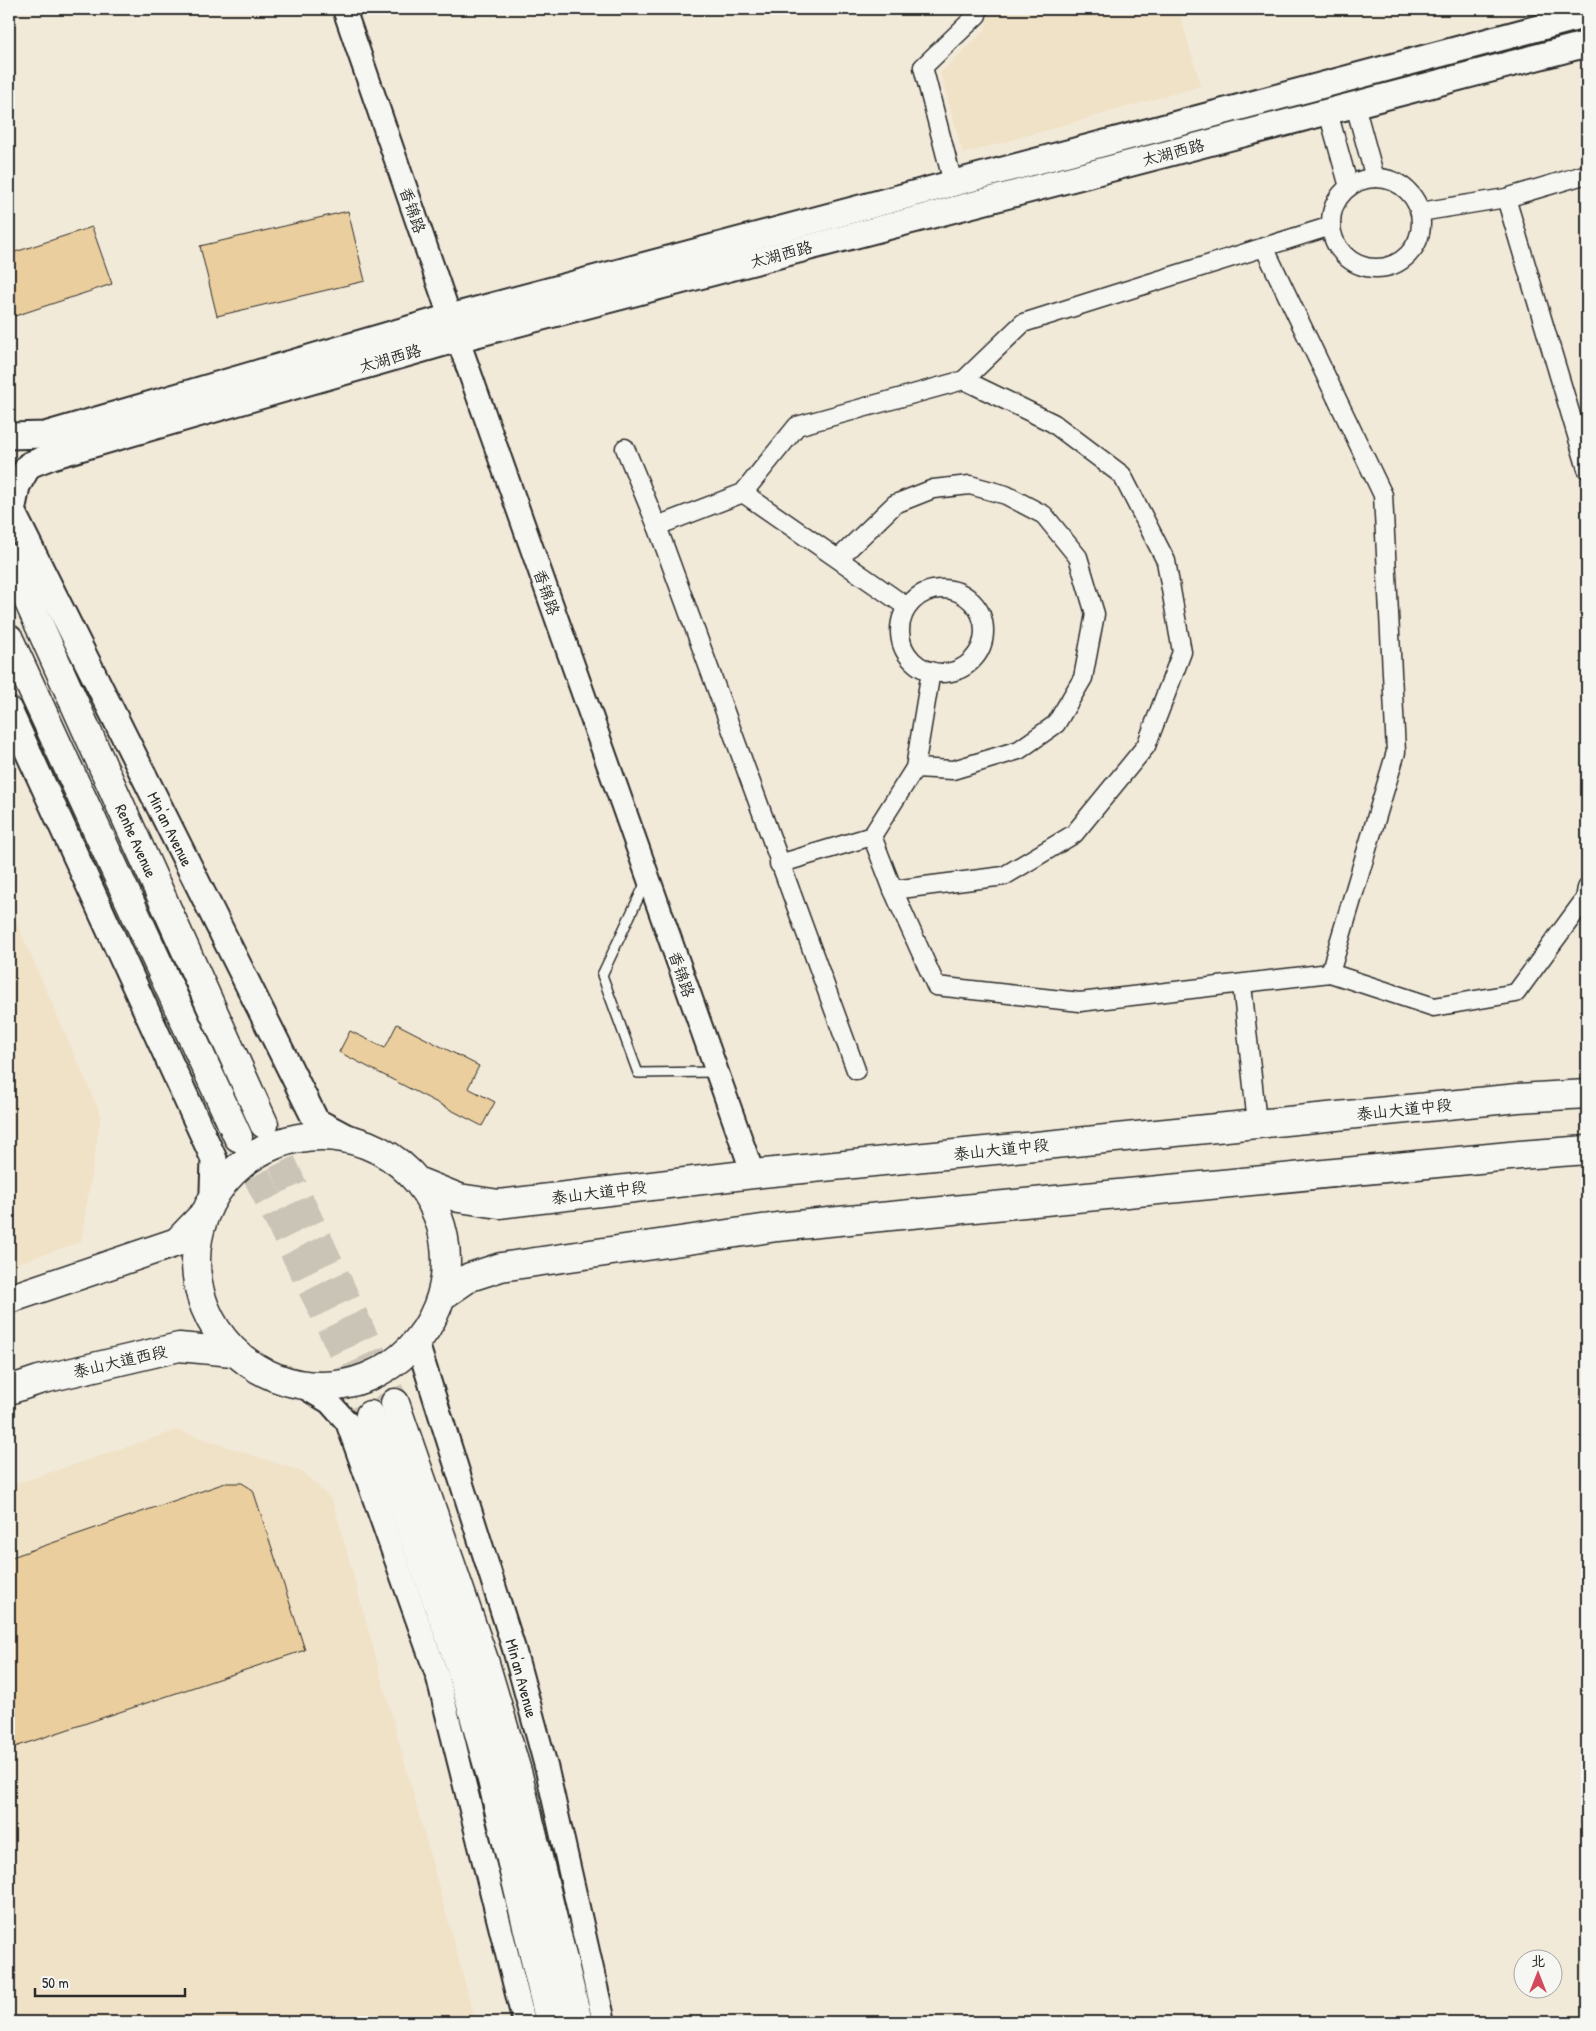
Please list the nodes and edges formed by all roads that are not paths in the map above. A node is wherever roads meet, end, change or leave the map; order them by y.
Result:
1 (344, 9) edge
2 (978, 9) edge
3 (1587, 15) edge
4 (1587, 44) edge
5 (1355, 105) junction
6 (1328, 112) junction
7 (1587, 174) edge
8 (1375, 178) junction
9 (953, 183) junction
10 (1349, 187) junction
11 (1506, 198) junction
12 (1420, 212) junction
13 (1331, 226) junction
14 (1264, 247) junction
15 (454, 328) junction
16 (964, 380) junction
17 (9, 436) edge
18 (625, 448) dead end
19 (1587, 469) edge
20 (743, 492) junction
21 (10, 509) edge
22 (657, 526) junction
23 (9, 558) edge
24 (839, 558) junction
25 (907, 606) junction
26 (9, 640) edge
27 (931, 672) junction
28 (9, 710) edge
29 (915, 768) junction
30 (872, 836) junction
31 (779, 864) junction
32 (648, 877) junction
33 (893, 890) junction
34 (1587, 895) edge
35 (1330, 973) junction
36 (1242, 984) junction
37 (856, 1070) dead end
38 (717, 1072) junction
39 (1587, 1094) edge
40 (1257, 1123) junction
41 (264, 1124) tunnel mouth
42 (238, 1137) tunnel mouth
43 (348, 1138) junction
44 (1587, 1150) edge
45 (753, 1174) junction
46 (419, 1182) junction
47 (208, 1203) junction
48 (442, 1296) junction
49 (9, 1299) edge
50 (417, 1342) junction
51 (233, 1352) junction
52 (299, 1384) junction
53 (9, 1390) edge
54 (395, 1403) tunnel mouth
55 (370, 1415) tunnel mouth
56 (524, 2022) edge
57 (550, 2022) edge
58 (578, 2022) edge
59 (604, 2022) edge

1 - 15 street, 香锦路
2 - 9 street
3 - 9 main road, 太湖西路
4 - 5 main road, 太湖西路
5 - 6 main road, 太湖西路
5 - 8 street
6 - 10 street
6 - 15 main road, 太湖西路
7 - 11 street
8 - 10 street
8 - 12 street
9 - 15 main road, 太湖西路
10 - 13 street
11 - 12 street
11 - 19 street
12 - 13 street
13 - 14 street
14 - 16 street
14 - 35 street
15 - 17 main road, 太湖西路
15 - 21 main road, 太湖西路
15 - 32 street, 香锦路
16 - 20 street
16 - 33 street
18 - 22 street
20 - 22 street
20 - 24 street
21 - 43 main road, Min'an Avenue
22 - 31 street
23 - 41 main road, Renhe Avenue
24 - 25 street
24 - 29 street
25 - 27 street
25 - 27 street
26 - 42 main road, Renhe Avenue
27 - 29 street
28 - 47 main road
29 - 30 street
30 - 31 street
30 - 33 street
31 - 37 street
32 - 38 street, 香锦路
32 - 38 lane
33 - 36 street
34 - 35 street
35 - 36 street
36 - 40 street
38 - 45 street, 香锦路
39 - 40 main road, 泰山大道中段
40 - 45 main road, 泰山大道中段
43 - 46 main road
43 - 47 main road
44 - 48 main road
45 - 46 main road, 泰山大道中段
46 - 48 main road
47 - 49 main road
47 - 51 main road
48 - 50 main road
50 - 52 main road
50 - 59 street, Min'an Avenue
51 - 52 main road
51 - 53 main road, 泰山大道西段
52 - 56 street
54 - 58 main road, Min'an Avenue
55 - 57 main road

